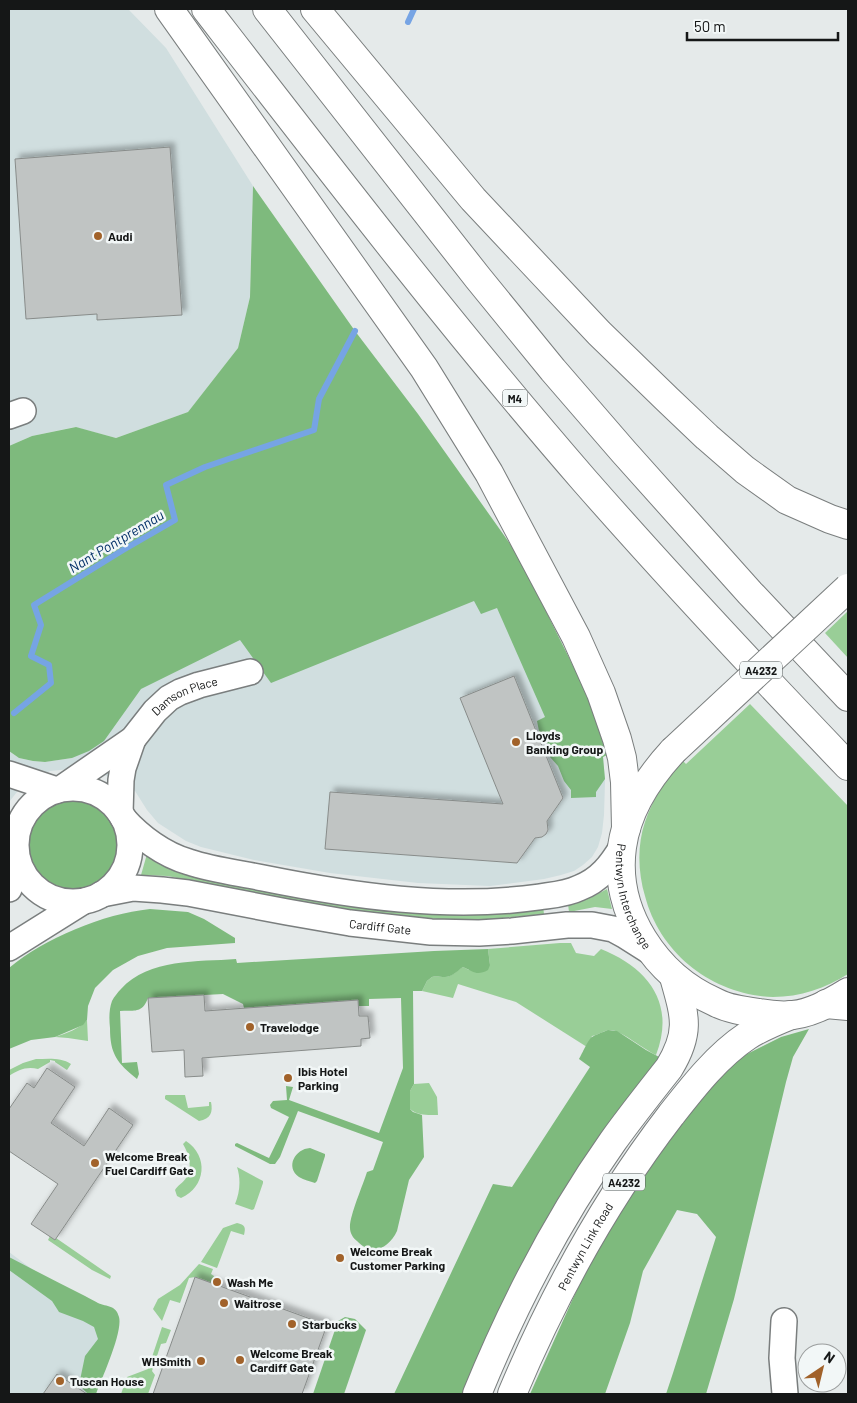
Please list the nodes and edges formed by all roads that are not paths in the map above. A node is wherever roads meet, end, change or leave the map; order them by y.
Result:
1 (170, 9) edge
2 (206, 9) edge
3 (267, 9) edge
4 (315, 9) edge
5 (848, 525) edge
6 (848, 588) edge
7 (250, 672) dead end
8 (848, 697) edge
9 (133, 740) junction
10 (848, 766) edge
11 (9, 774) edge
12 (60, 789) junction
13 (122, 815) junction
14 (624, 837) junction
15 (14, 843) edge
16 (9, 889) edge
17 (93, 897) junction
18 (9, 948) edge
19 (654, 954) junction
20 (674, 977) junction
21 (841, 1001) edge
22 (791, 1015) junction
23 (784, 1321) dead end
24 (477, 1394) edge
25 (512, 1394) edge
26 (784, 1394) edge

1 - 14 main road
2 - 10 main road, M4
3 - 8 main road
4 - 5 main road
6 - 14 main road, Pentwyn Interchange / A4232, bridge
7 - 9 street, Damson Place
9 - 12 street, Damson Place
9 - 13 street, Damson Place
11 - 12 street
12 - 13 street
12 - 15 street
13 - 14 street
13 - 17 street, Cardiff Gate
14 - 19 main road, Pentwyn Interchange / A4232
15 - 16 street
15 - 17 street, Cardiff Gate
17 - 18 street, Cardiff Gate
17 - 19 street, Cardiff Gate
19 - 20 main road, Pentwyn Interchange / A4232
20 - 22 main road, Pentwyn Interchange / A4232
20 - 24 main road, A4232
21 - 22 main road, Pentwyn Interchange / A4232
22 - 25 main road, Pentwyn Link Road / A4232
23 - 26 street

